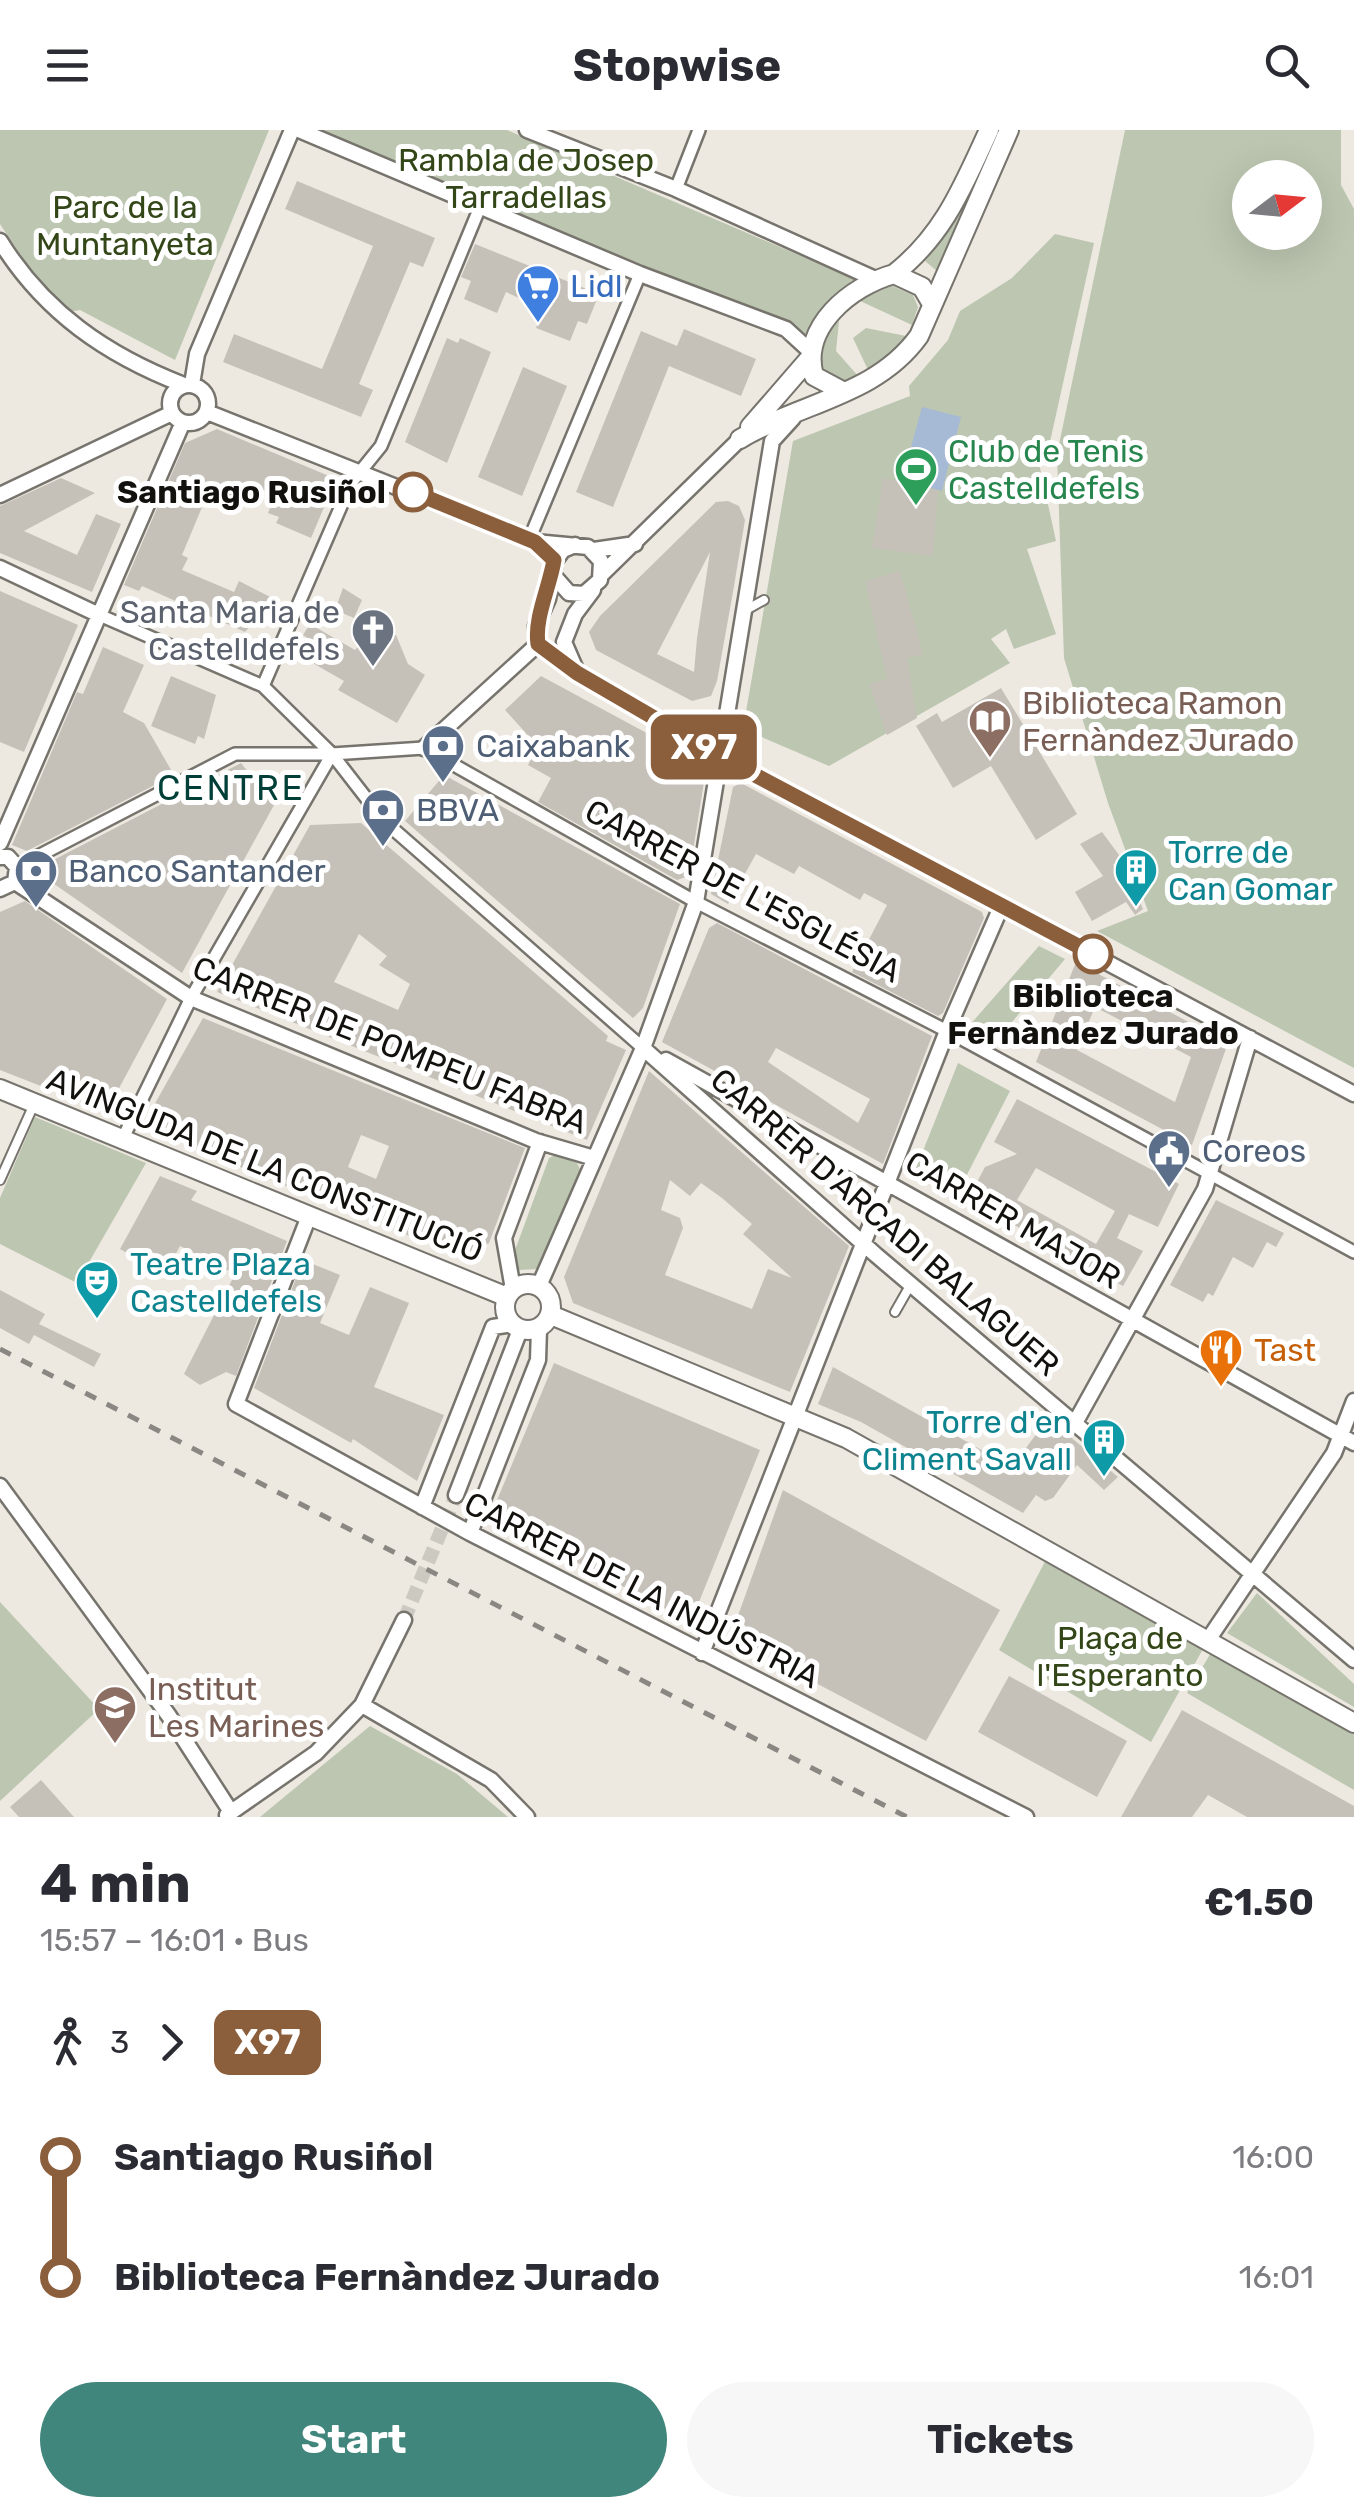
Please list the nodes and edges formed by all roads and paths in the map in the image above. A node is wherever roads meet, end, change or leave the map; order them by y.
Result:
1 (295, 130) edge
2 (526, 130) edge
3 (699, 130) edge
4 (988, 130) edge
5 (1009, 130) edge
6 (676, 188) junction
7 (480, 207) junction
8 (0, 241) edge
9 (640, 274) junction
10 (884, 276) junction
11 (932, 304) junction
12 (810, 355) junction
13 (188, 385) junction
14 (844, 392) junction
15 (810, 405) junction
16 (207, 412) junction
17 (178, 418) junction
18 (740, 439) junction
19 (360, 470) junction
20 (0, 495) edge
21 (532, 541) junction
22 (576, 544) junction
23 (635, 544) junction
24 (594, 550) junction
25 (0, 568) edge
26 (554, 568) junction
27 (600, 580) junction
28 (764, 600) dead end
29 (746, 610) junction
30 (97, 614) junction
31 (538, 644) junction
32 (577, 673) junction
33 (263, 686) junction
34 (424, 748) junction
35 (332, 754) junction
36 (723, 758) junction
37 (0, 843) edge
38 (0, 857) edge
39 (16, 874) junction
40 (0, 890) edge
41 (696, 902) junction
42 (1001, 906) junction
43 (191, 998) junction
44 (948, 1031) junction
45 (1250, 1038) junction
46 (643, 1048) junction
47 (0, 1089) edge
48 (1354, 1094) edge
49 (35, 1102) junction
50 (123, 1138) junction
51 (540, 1142) junction
52 (594, 1158) junction
53 (1209, 1173) junction
54 (0, 1180) edge
55 (890, 1182) junction
56 (309, 1216) junction
57 (864, 1244) junction
58 (1354, 1252) edge
59 (911, 1284) junction
60 (539, 1286) junction
61 (510, 1293) junction
62 (896, 1312) dead end
63 (1134, 1320) junction
64 (530, 1324) junction
65 (1354, 1401) edge
66 (795, 1415) junction
67 (1075, 1423) junction
68 (1348, 1438) edge
69 (0, 1486) edge
70 (456, 1496) tunnel mouth
71 (422, 1507) junction
72 (470, 1532) junction
73 (1254, 1570) junction
74 (404, 1620) tunnel mouth
75 (1208, 1640) junction
76 (702, 1653) junction
77 (1354, 1660) edge
78 (362, 1705) junction
79 (1354, 1723) edge
80 (228, 1814) edge
81 (528, 1817) edge
82 (1026, 1817) edge

1 - 7 street
1 - 13 street
2 - 6 street
3 - 6 street
4 - 10 street
5 - 11 street
6 - 10 street
7 - 9 street
7 - 19 street
8 - 13 street
9 - 12 street
9 - 21 street
10 - 11 street
10 - 12 street
11 - 14 street
12 - 14 street
12 - 18 street
13 - 16 street
13 - 17 street
14 - 15 street
15 - 18 street
15 - 29 street
16 - 17 street
16 - 19 street
17 - 20 street
17 - 30 street
18 - 23 street
19 - 21 street
19 - 33 street
21 - 22 street
21 - 26 street
22 - 24 street
22 - 26 street
23 - 24 street
23 - 27 street
24 - 27 street
25 - 30 street
26 - 27 street
26 - 31 street
27 - 32 street
28 - 29 lane
29 - 36 street
30 - 33 street
30 - 37 street
31 - 32 street
31 - 34 street
32 - 36 street
33 - 35 street, CARRER D'ARCADI BALAGUER
34 - 35 street
34 - 41 street, CARRER DE L'ESGLÉSIA
35 - 39 street
35 - 43 street
35 - 46 street, CARRER D'ARCADI BALAGUER
36 - 41 street
36 - 42 street
38 - 39 street, CARRER DE POMPEU FABRA
39 - 40 street
39 - 43 street, CARRER DE POMPEU FABRA
41 - 44 street, CARRER DE L'ESGLÉSIA
41 - 46 street
42 - 44 street
42 - 45 street
43 - 50 street
43 - 51 street, CARRER DE POMPEU FABRA
44 - 53 street, CARRER DE L'ESGLÉSIA
44 - 55 street
45 - 48 street
45 - 53 street
46 - 52 street
46 - 55 street, CARRER MAJOR
46 - 57 street, CARRER D'ARCADI BALAGUER
47 - 49 street, AVINGUDA DE LA CONSTITUCIÓ
49 - 50 street, AVINGUDA DE LA CONSTITUCIÓ
49 - 54 lane
50 - 56 street, AVINGUDA DE LA CONSTITUCIÓ
51 - 52 street, CARRER DE POMPEU FABRA
51 - 61 street
52 - 60 street
53 - 58 street, CARRER DE L'ESGLÉSIA
53 - 63 street
55 - 57 street
55 - 63 street, CARRER MAJOR
56 - 61 street, AVINGUDA DE LA CONSTITUCIÓ
56 - 71 street, CARRER DE LA INDÚSTRIA
57 - 59 street, CARRER D'ARCADI BALAGUER
57 - 66 street
59 - 62 lane
59 - 67 street, CARRER D'ARCADI BALAGUER
60 - 61 street
60 - 64 street
61 - 64 street
63 - 67 street
63 - 68 street, CARRER MAJOR
64 - 66 street
64 - 70 street
64 - 71 street
64 - 72 street
65 - 68 street
66 - 75 street
66 - 76 street
67 - 73 street, CARRER D'ARCADI BALAGUER
68 - 73 street
69 - 80 street
71 - 72 street, CARRER DE LA INDÚSTRIA
72 - 76 street, CARRER DE LA INDÚSTRIA
73 - 75 street
73 - 77 street, CARRER D'ARCADI BALAGUER
74 - 78 street
75 - 79 street
76 - 82 street, CARRER DE LA INDÚSTRIA
78 - 80 street
78 - 81 street

